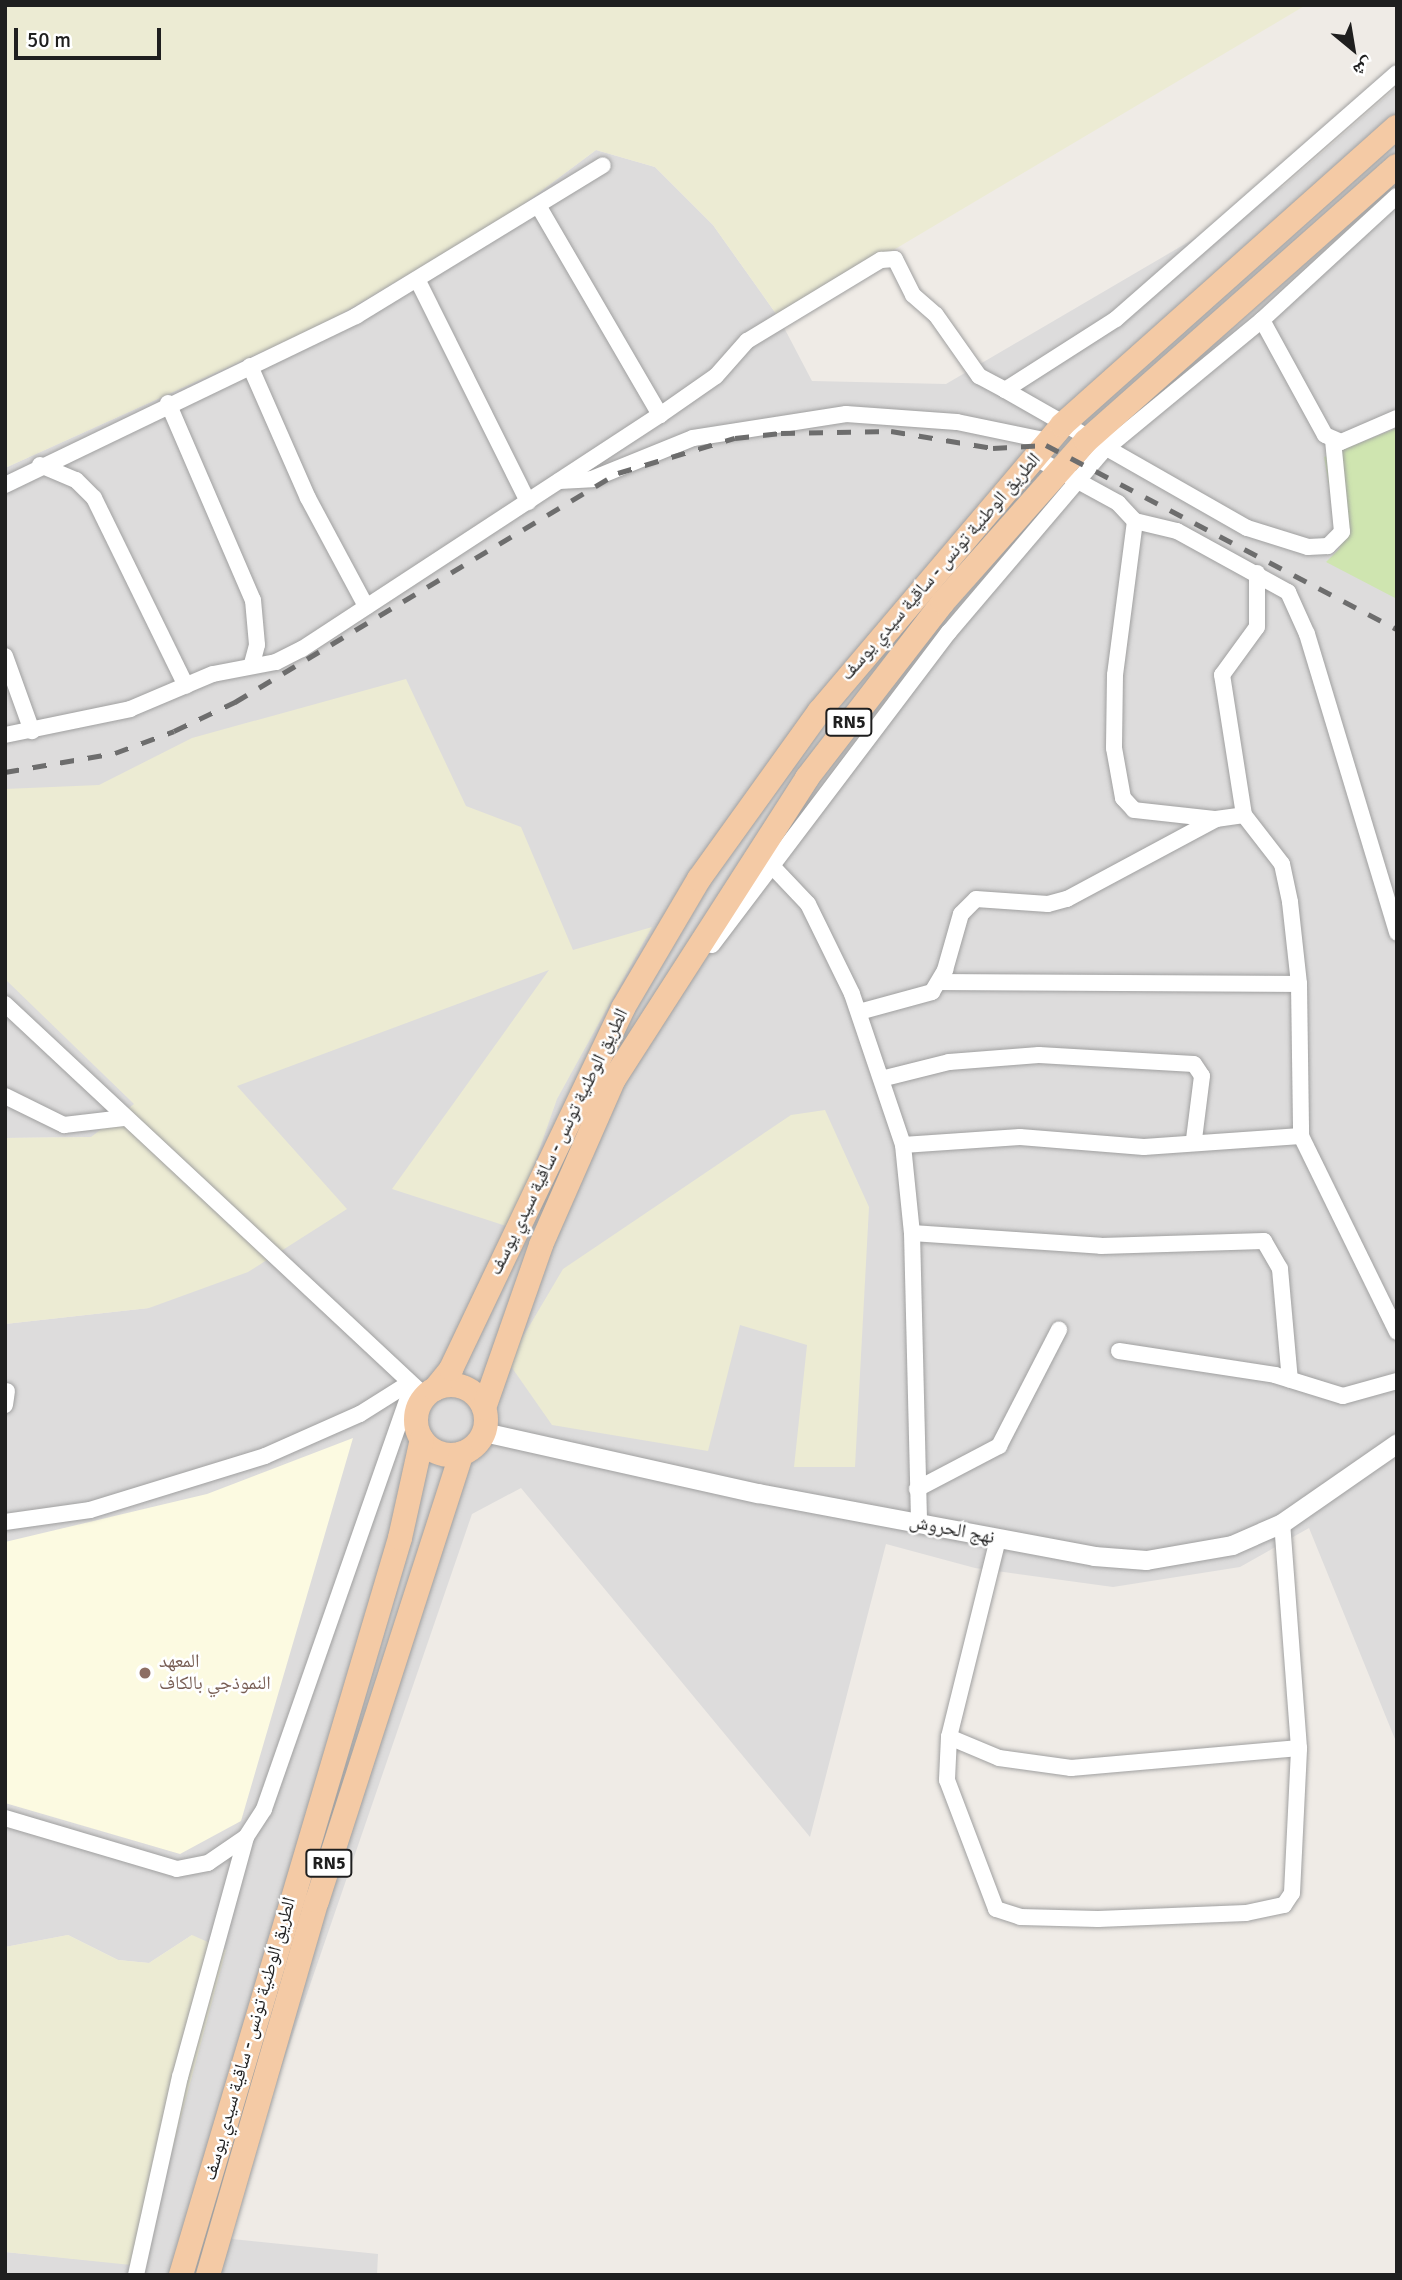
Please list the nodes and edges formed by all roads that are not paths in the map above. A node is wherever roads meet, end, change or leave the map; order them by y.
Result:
1 (1397, 73) edge
2 (1397, 127) edge
3 (603, 165) dead end
4 (1397, 166) edge
5 (1397, 196) edge
6 (538, 207) junction
7 (418, 281) junction
8 (1262, 320) junction
9 (250, 366) junction
10 (1005, 390) junction
11 (168, 403) junction
12 (660, 415) junction
13 (1397, 418) edge
14 (1333, 440) junction
15 (1049, 441) junction
16 (1094, 446) junction
17 (40, 465) junction
18 (1068, 477) junction
19 (559, 481) junction
20 (5, 485) edge
21 (528, 502) junction
22 (1135, 521) junction
23 (1257, 573) junction
24 (366, 606) junction
25 (5, 656) edge
26 (252, 664) junction
27 (186, 687) junction
28 (32, 731) junction
29 (5, 735) edge
30 (1244, 815) junction
31 (1216, 819) junction
32 (772, 866) junction
33 (1397, 933) edge
34 (941, 982) junction
35 (1299, 984) junction
36 (5, 1004) edge
37 (859, 1012) junction
38 (645, 1021) junction
39 (885, 1078) junction
40 (5, 1096) edge
41 (124, 1118) junction
42 (1301, 1136) junction
43 (1194, 1139) junction
44 (903, 1145) junction
45 (912, 1233) junction
46 (1059, 1330) dead end
47 (1397, 1332) edge
48 (1119, 1351) dead end
49 (1290, 1380) junction
50 (1397, 1381) edge
51 (419, 1390) junction
52 (484, 1420) junction
53 (422, 1440) junction
54 (1397, 1443) edge
55 (461, 1454) junction
56 (917, 1489) junction
57 (5, 1522) edge
58 (919, 1523) junction
59 (1282, 1523) junction
60 (998, 1539) junction
61 (948, 1737) junction
62 (1299, 1748) junction
63 (5, 1818) edge
64 (246, 1837) junction
65 (136, 2275) edge
66 (181, 2275) edge
67 (208, 2275) edge

1 - 10 street
2 - 15 main road, الطريق الوطنية تونس - ساقية سيدي يوسف / RN5
3 - 6 street
4 - 16 main road, الطريق الوطنية تونس - ساقية سيدي يوسف / RN5
5 - 8 street
6 - 7 street
6 - 12 street
7 - 9 street
7 - 21 street
8 - 14 street
8 - 16 street
9 - 11 street
9 - 24 street
10 - 12 street
10 - 15 street
11 - 17 street
11 - 26 street
12 - 19 street
13 - 14 street
14 - 16 street
15 - 16 street
15 - 18 street
15 - 19 street
15 - 51 main road, الطريق الوطنية تونس - ساقية سيدي يوسف / RN5
16 - 18 main road, الطريق الوطنية تونس - ساقية سيدي يوسف / RN5
17 - 20 street
17 - 27 street
18 - 22 street
18 - 32 street
18 - 38 main road, الطريق الوطنية تونس - ساقية سيدي يوسف / RN5
19 - 21 street
21 - 24 street
22 - 23 street
22 - 31 street
23 - 30 street
23 - 33 street
24 - 26 street
25 - 28 street
26 - 27 street
27 - 28 street
28 - 29 street
30 - 31 street
30 - 35 street
31 - 34 street
32 - 37 street
32 - 38 street
34 - 35 street
34 - 37 street
35 - 42 street
36 - 41 street
37 - 39 street
38 - 52 main road, الطريق الوطنية تونس - ساقية سيدي يوسف / RN5
39 - 43 street
39 - 44 street
40 - 41 street
41 - 51 street
42 - 43 street
42 - 47 street
43 - 44 street
44 - 45 street
45 - 49 street
45 - 56 street
46 - 56 street
48 - 49 street
49 - 50 street
51 - 52 main road
51 - 53 main road, RN5
51 - 57 street
51 - 64 street
52 - 55 main road, RN5
52 - 58 street, نهج الحروش
53 - 55 main road
53 - 66 main road, الطريق الوطنية تونس - ساقية سيدي يوسف / RN5
54 - 59 street, نهج الحروش
55 - 67 main road, الطريق الوطنية تونس - ساقية سيدي يوسف / RN5
56 - 58 street
58 - 60 street, نهج الحروش
59 - 60 street, نهج الحروش
59 - 62 street
60 - 61 street
61 - 62 street
61 - 62 street
63 - 64 street
64 - 65 street

